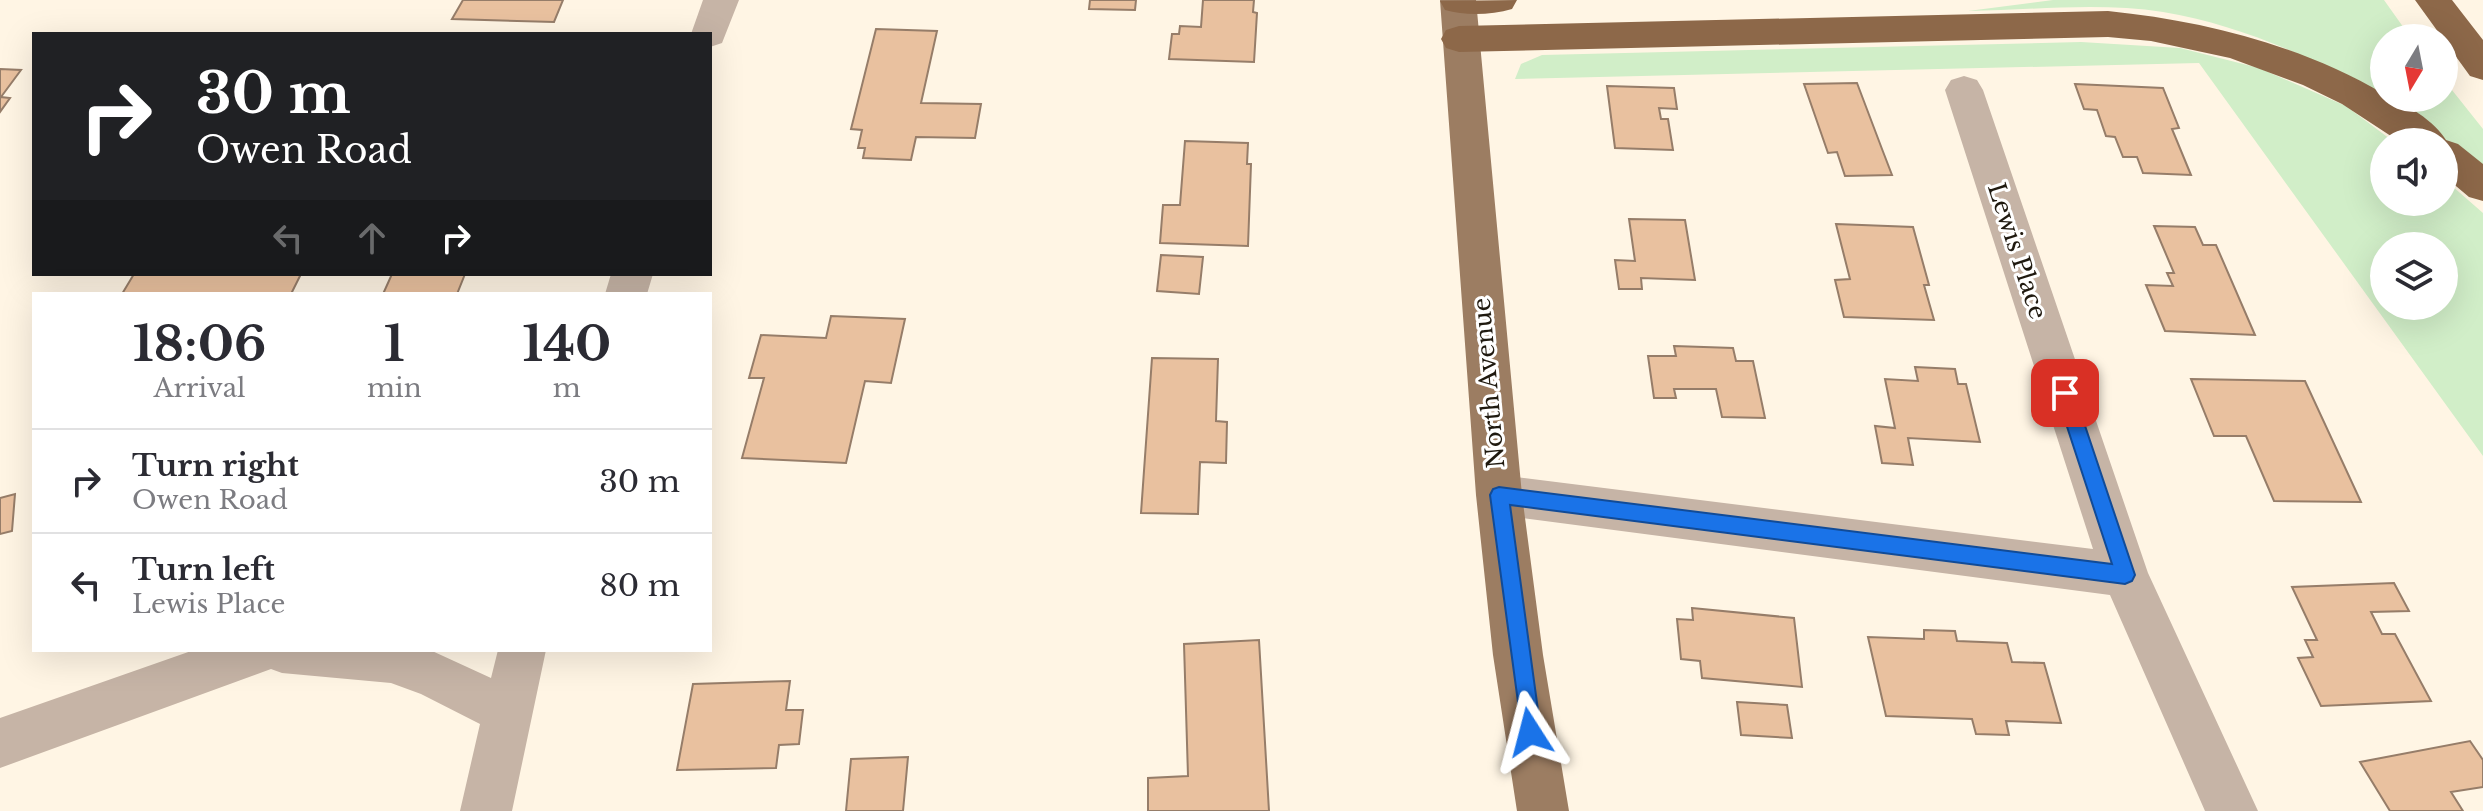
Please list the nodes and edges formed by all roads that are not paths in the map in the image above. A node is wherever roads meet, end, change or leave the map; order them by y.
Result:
1 (721, 0) edge
2 (1499, 0) edge
3 (2433, 0) edge
4 (1459, 13) edge
5 (710, 32) edge
6 (2483, 67) edge
7 (1964, 90) dead end
8 (2408, 128) edge
9 (2458, 165) edge
10 (2483, 186) edge
11 (1499, 495) junction
12 (2125, 575) junction
13 (254, 652) edge
14 (304, 652) edge
15 (521, 652) edge
16 (506, 711) junction
17 (0, 743) edge
18 (486, 811) edge
19 (1543, 811) edge
20 (2232, 811) edge

1 - 5 street
2 - 4 highway
3 - 6 highway
4 - 8 highway
4 - 11 main road, North Avenue
7 - 12 street, Lewis Place
9 - 10 highway
11 - 12 street
11 - 19 main road, North Avenue
12 - 20 street, Lewis Place
13 - 17 street
14 - 16 street
15 - 16 street
16 - 18 street

